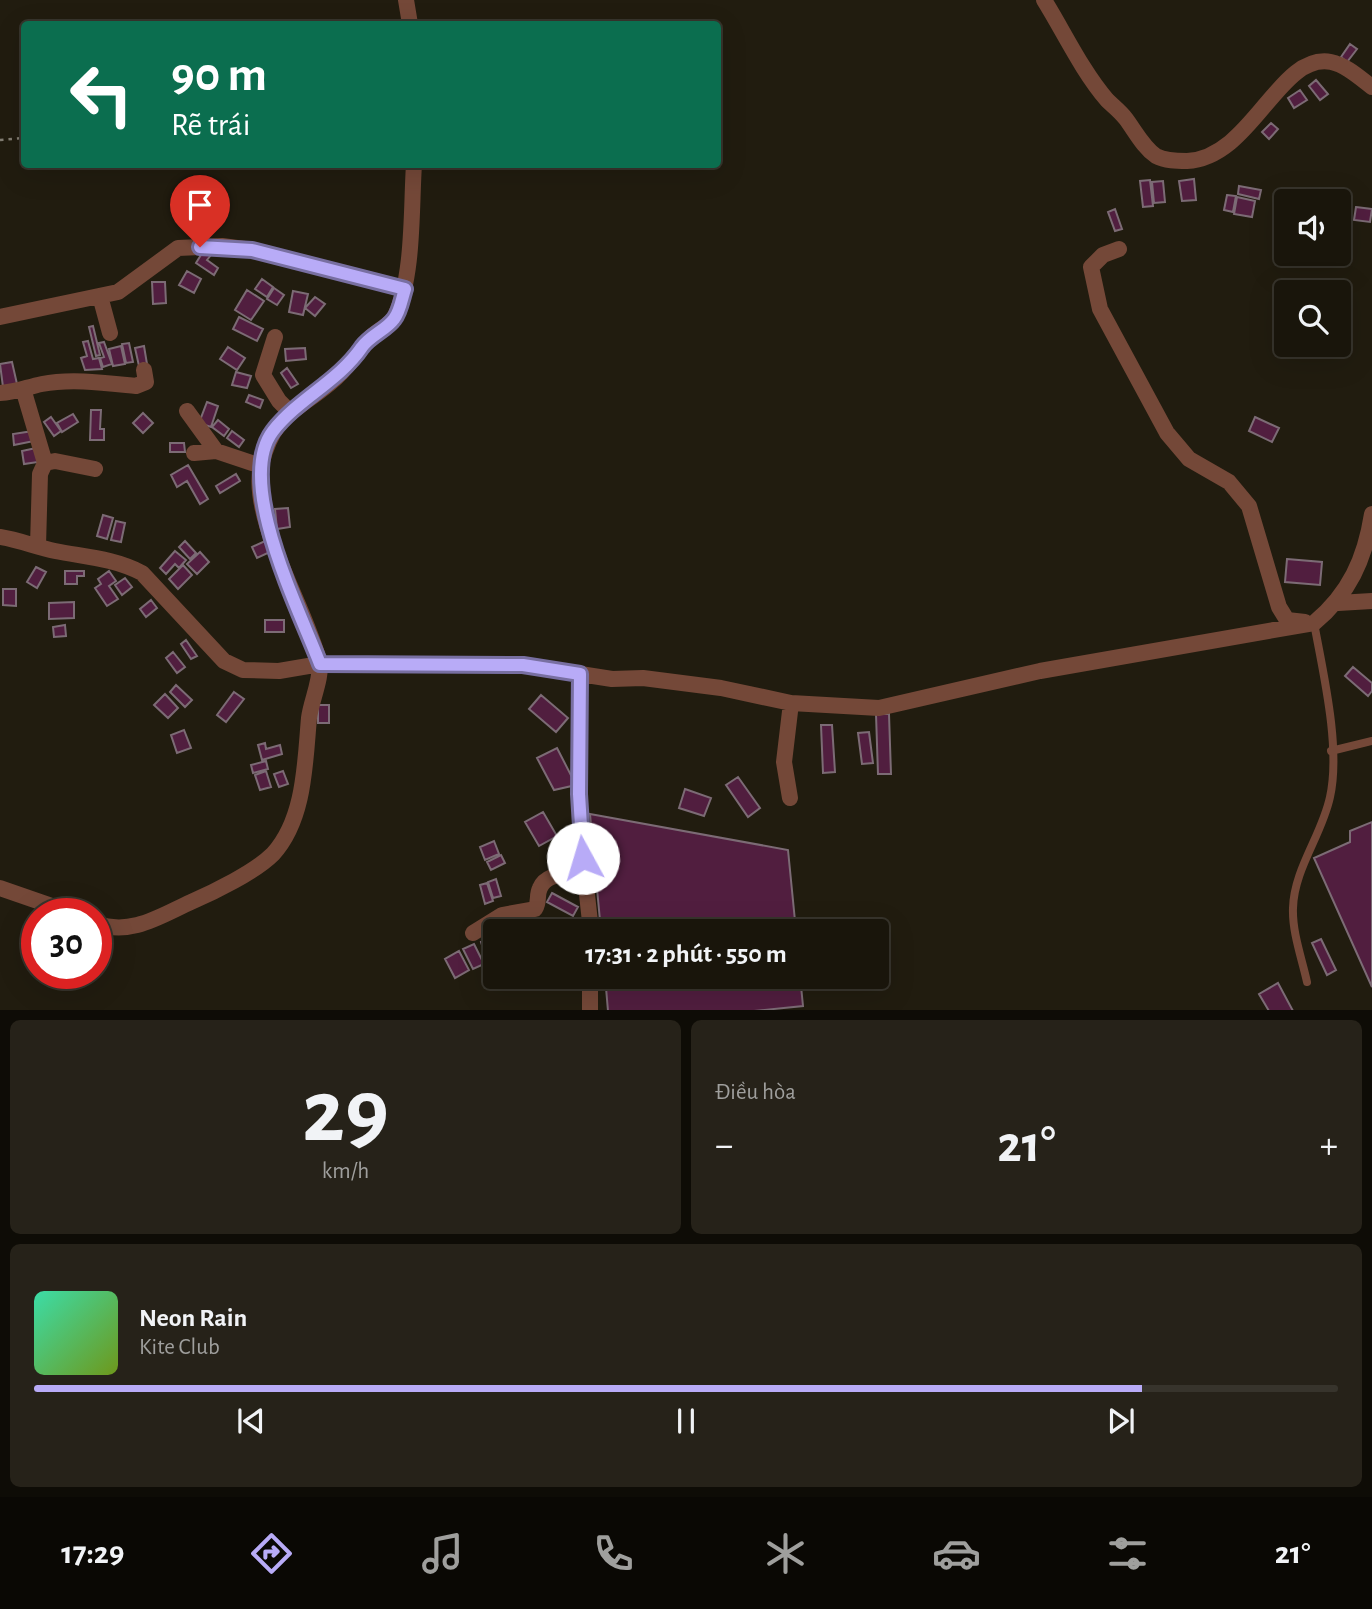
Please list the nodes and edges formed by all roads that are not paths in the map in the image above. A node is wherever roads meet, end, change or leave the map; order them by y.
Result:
1 (406, 0) edge
2 (1044, 0) edge
3 (410, 21) edge
4 (1372, 87) edge
5 (414, 168) edge
6 (1119, 249) dead end
7 (405, 289) junction
8 (100, 296) junction
9 (0, 317) edge
10 (110, 333) dead end
11 (275, 337) dead end
12 (144, 370) dead end
13 (24, 391) junction
14 (0, 393) edge
15 (187, 411) dead end
16 (290, 412) junction
17 (216, 451) junction
18 (194, 453) dead end
19 (45, 463) junction
20 (261, 467) junction
21 (95, 469) dead end
22 (1372, 514) edge
23 (0, 537) edge
24 (38, 546) junction
25 (1372, 601) edge
26 (1338, 603) junction
27 (1314, 623) junction
28 (320, 664) junction
29 (580, 674) junction
30 (791, 703) junction
31 (1372, 741) edge
32 (1331, 751) junction
33 (790, 798) dead end
34 (585, 870) junction
35 (0, 888) edge
36 (29, 898) edge
37 (590, 919) edge
38 (112, 926) edge
39 (472, 933) dead end
40 (1307, 982) dead end
41 (590, 989) edge
42 (590, 1010) edge

1 - 3 street
2 - 4 street
5 - 7 street
6 - 27 street
7 - 8 street
7 - 16 street
8 - 9 street
8 - 10 street
11 - 16 street
12 - 13 street
13 - 14 street
13 - 19 street
15 - 17 street
16 - 20 street
17 - 18 street
17 - 20 street
19 - 21 street
19 - 24 street
20 - 28 street
22 - 26 street
23 - 24 street
24 - 28 street
25 - 26 street
26 - 27 street
27 - 30 street
27 - 32 lane
28 - 29 street
28 - 38 street
29 - 30 street
29 - 34 street
30 - 33 street
31 - 32 lane
32 - 40 lane
34 - 37 street
34 - 39 street
35 - 36 street
41 - 42 street

